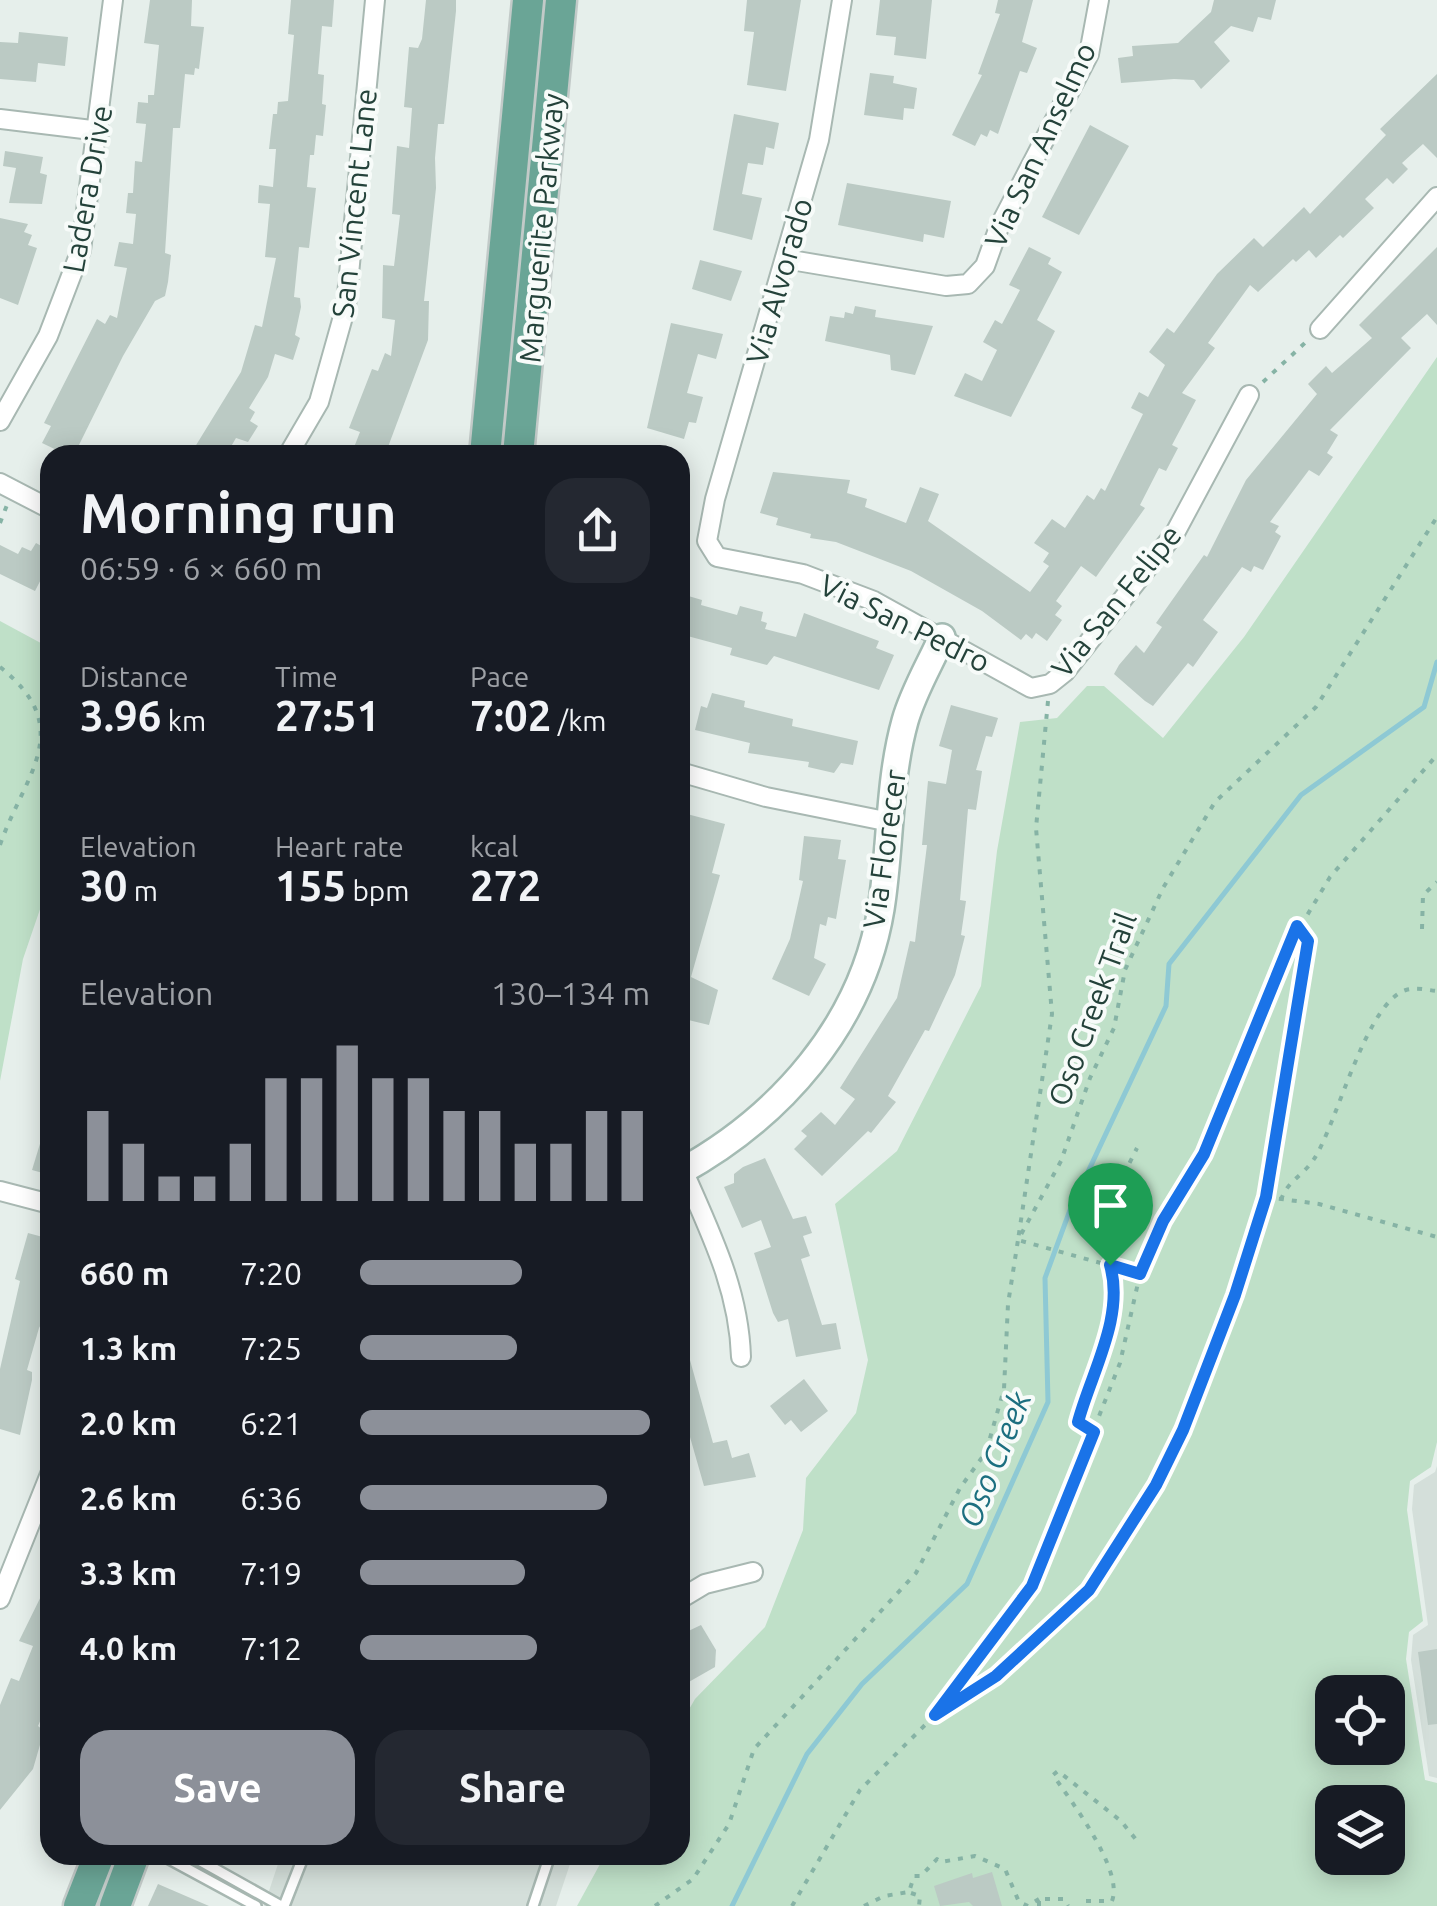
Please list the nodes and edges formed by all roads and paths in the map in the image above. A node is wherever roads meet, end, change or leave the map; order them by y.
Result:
1 (113, 0) edge
2 (375, 0) edge
3 (528, 0) edge
4 (561, 0) edge
5 (842, 0) edge
6 (1099, 0) edge
7 (0, 120) edge
8 (100, 131) junction
9 (1437, 197) edge
10 (785, 259) junction
11 (1320, 328) joint
12 (1249, 396) joint
13 (0, 422) edge
14 (294, 445) edge
15 (486, 445) edge
16 (519, 445) edge
17 (0, 483) edge
18 (40, 504) edge
19 (4, 510) dead end
20 (1437, 516) edge
21 (0, 523) edge
22 (717, 558) joint
23 (942, 637) junction
24 (0, 667) edge
25 (1040, 686) junction
26 (1437, 755) edge
27 (690, 775) edge
28 (890, 822) junction
29 (0, 845) edge
30 (1437, 882) edge
31 (1297, 926) junction
32 (1422, 929) dead end
33 (1437, 991) edge
34 (1137, 1148) dead end
35 (690, 1165) edge
36 (690, 1190) edge
37 (0, 1191) edge
38 (1266, 1197) junction
39 (1281, 1200) junction
40 (40, 1201) edge
41 (1437, 1238) edge
42 (1018, 1240) junction
43 (1110, 1265) junction
44 (1140, 1274) junction
45 (741, 1357) dead end
46 (1094, 1432) junction
47 (40, 1499) edge
48 (753, 1572) dead end
49 (690, 1593) edge
50 (0, 1599) edge
51 (935, 1715) junction
52 (1138, 1842) dead end
53 (95, 1865) edge
54 (130, 1865) edge
55 (180, 1865) edge
56 (208, 1865) edge
57 (300, 1865) edge
58 (546, 1865) edge
59 (909, 1892) junction
60 (1086, 1901) dead end
61 (1039, 1903) edge
62 (79, 1906) edge
63 (115, 1906) edge
64 (256, 1906) edge
65 (282, 1906) edge
66 (532, 1906) edge
67 (655, 1906) edge
68 (792, 1906) edge
69 (864, 1906) edge
70 (919, 1906) edge
71 (1068, 1906) edge

1 - 8 street, Ladera Drive
2 - 14 street, San Vincent Lane
3 - 15 main road, Marguerite Parkway
4 - 16 main road, Marguerite Parkway
5 - 10 street, Via Alvorado
6 - 10 street, Via San Anselmo
7 - 8 street
8 - 13 street, Ladera Drive
9 - 11 street
10 - 22 street, Via Alvorado
11 - 12 path
12 - 25 street, Via San Felipe
17 - 18 street
19 - 21 path
20 - 42 path, Oso Creek Trail
22 - 23 street, Via San Pedro
23 - 25 street, Via San Pedro
23 - 28 street, Via Florecer
24 - 29 path
25 - 42 path, Oso Creek Trail
26 - 31 path
27 - 28 street
28 - 35 street, Via Florecer
30 - 32 path
31 - 38 path
31 - 44 path
33 - 39 path
34 - 43 path
36 - 45 street
37 - 40 street
38 - 39 path
38 - 51 path
39 - 41 path
42 - 43 path
42 - 67 path, Oso Creek Trail
43 - 44 path
43 - 46 path
44 - 46 path
46 - 51 path
47 - 50 street
48 - 49 street
51 - 68 path
52 - 60 path
53 - 62 main road
54 - 63 main road
55 - 64 lane
56 - 65 lane
57 - 65 lane
58 - 66 lane
59 - 61 path
59 - 69 path
59 - 70 path
61 - 71 path

